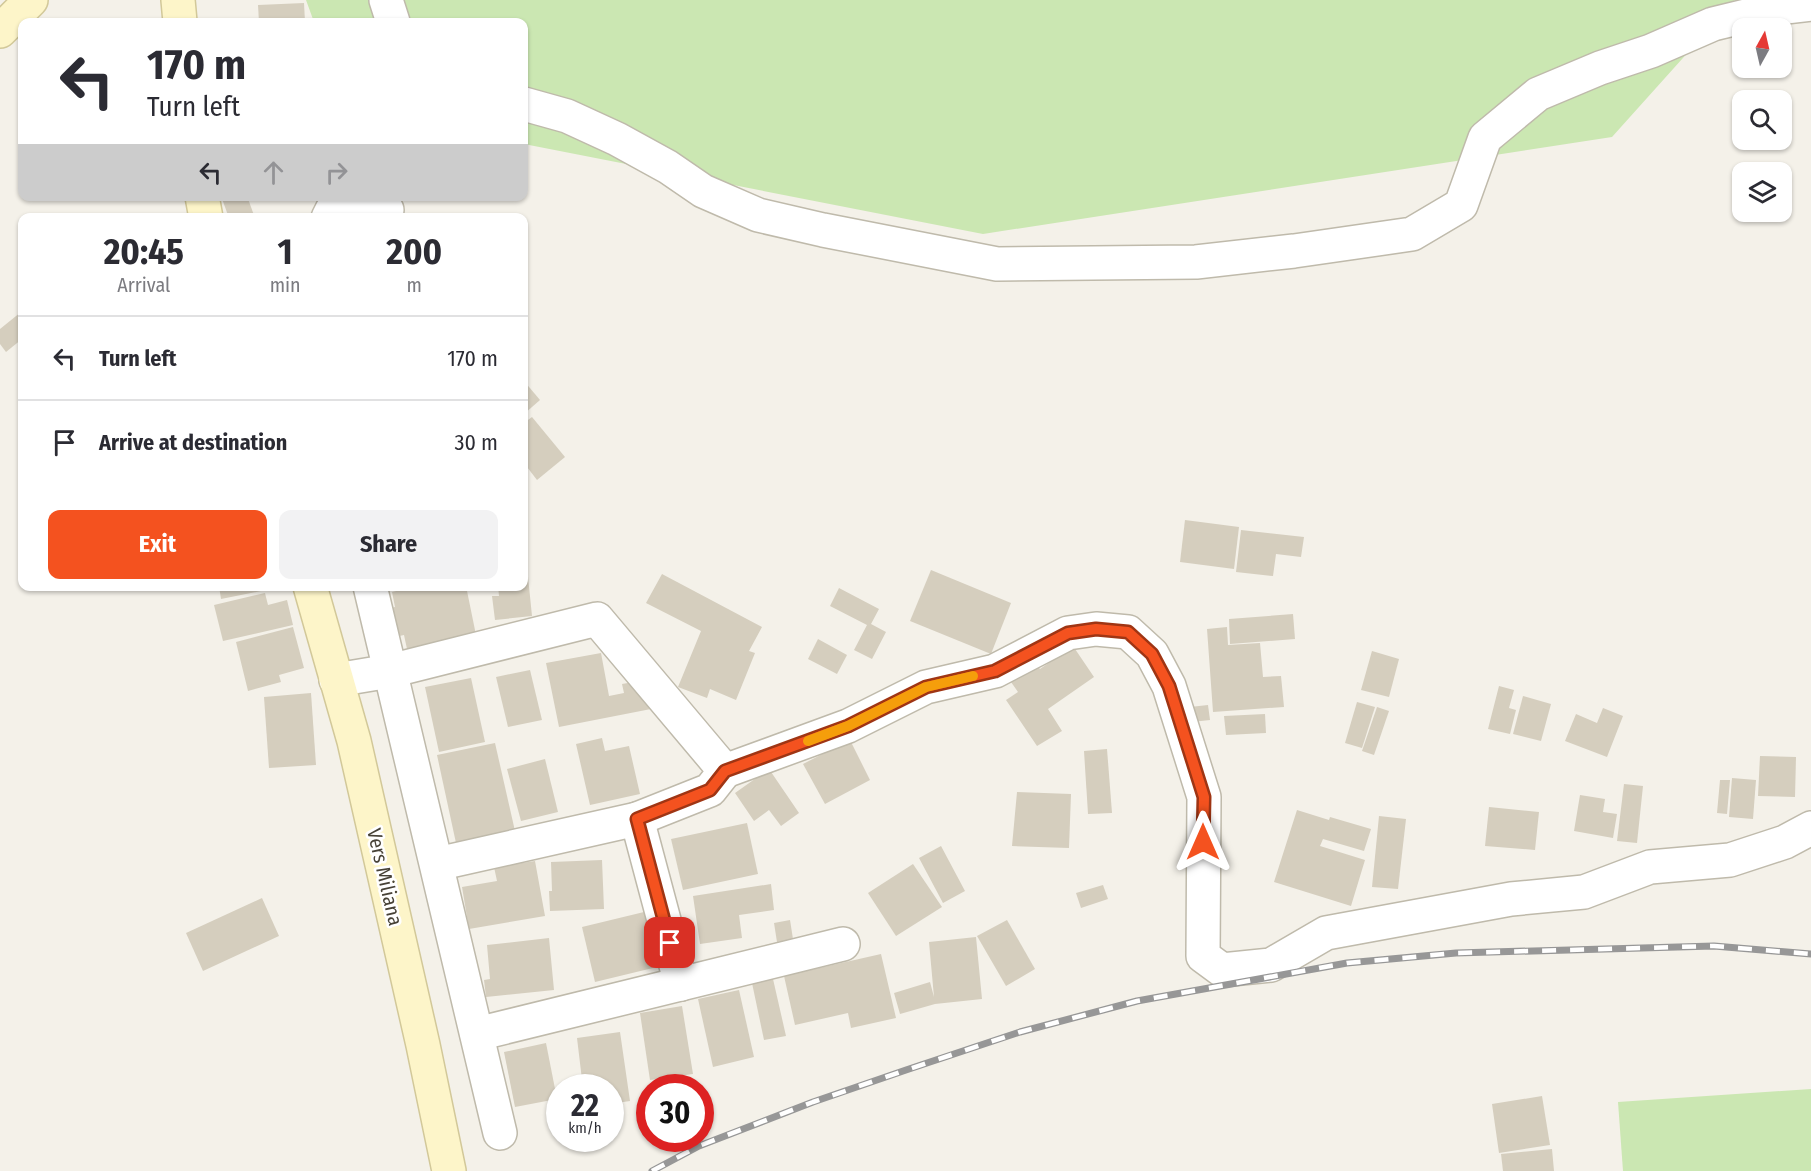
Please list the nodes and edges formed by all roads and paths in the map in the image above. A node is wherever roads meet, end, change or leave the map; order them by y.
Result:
1 (31, 0) edge
2 (178, 0) edge
3 (386, 0) edge
4 (1811, 4) edge
5 (180, 18) edge
6 (392, 18) edge
7 (0, 31) edge
8 (528, 105) edge
9 (387, 210) dead end
10 (330, 213) edge
11 (311, 591) edge
12 (371, 591) edge
13 (390, 671) junction
14 (336, 680) junction
15 (725, 771) junction
16 (637, 819) junction
17 (1811, 828) edge
18 (437, 864) junction
19 (843, 944) dead end
20 (681, 984) junction
21 (477, 1035) junction
22 (500, 1133) dead end
23 (449, 1171) edge

1 - 7 main road
2 - 5 main road
3 - 6 street
4 - 8 street
9 - 10 street
11 - 14 main road, Vers Miliana
12 - 13 street
13 - 14 street
13 - 15 street
13 - 18 street
14 - 23 main road, Vers Miliana
15 - 16 street
15 - 17 street
16 - 18 street
16 - 20 street
18 - 21 street
19 - 20 street
20 - 21 street
21 - 22 street

